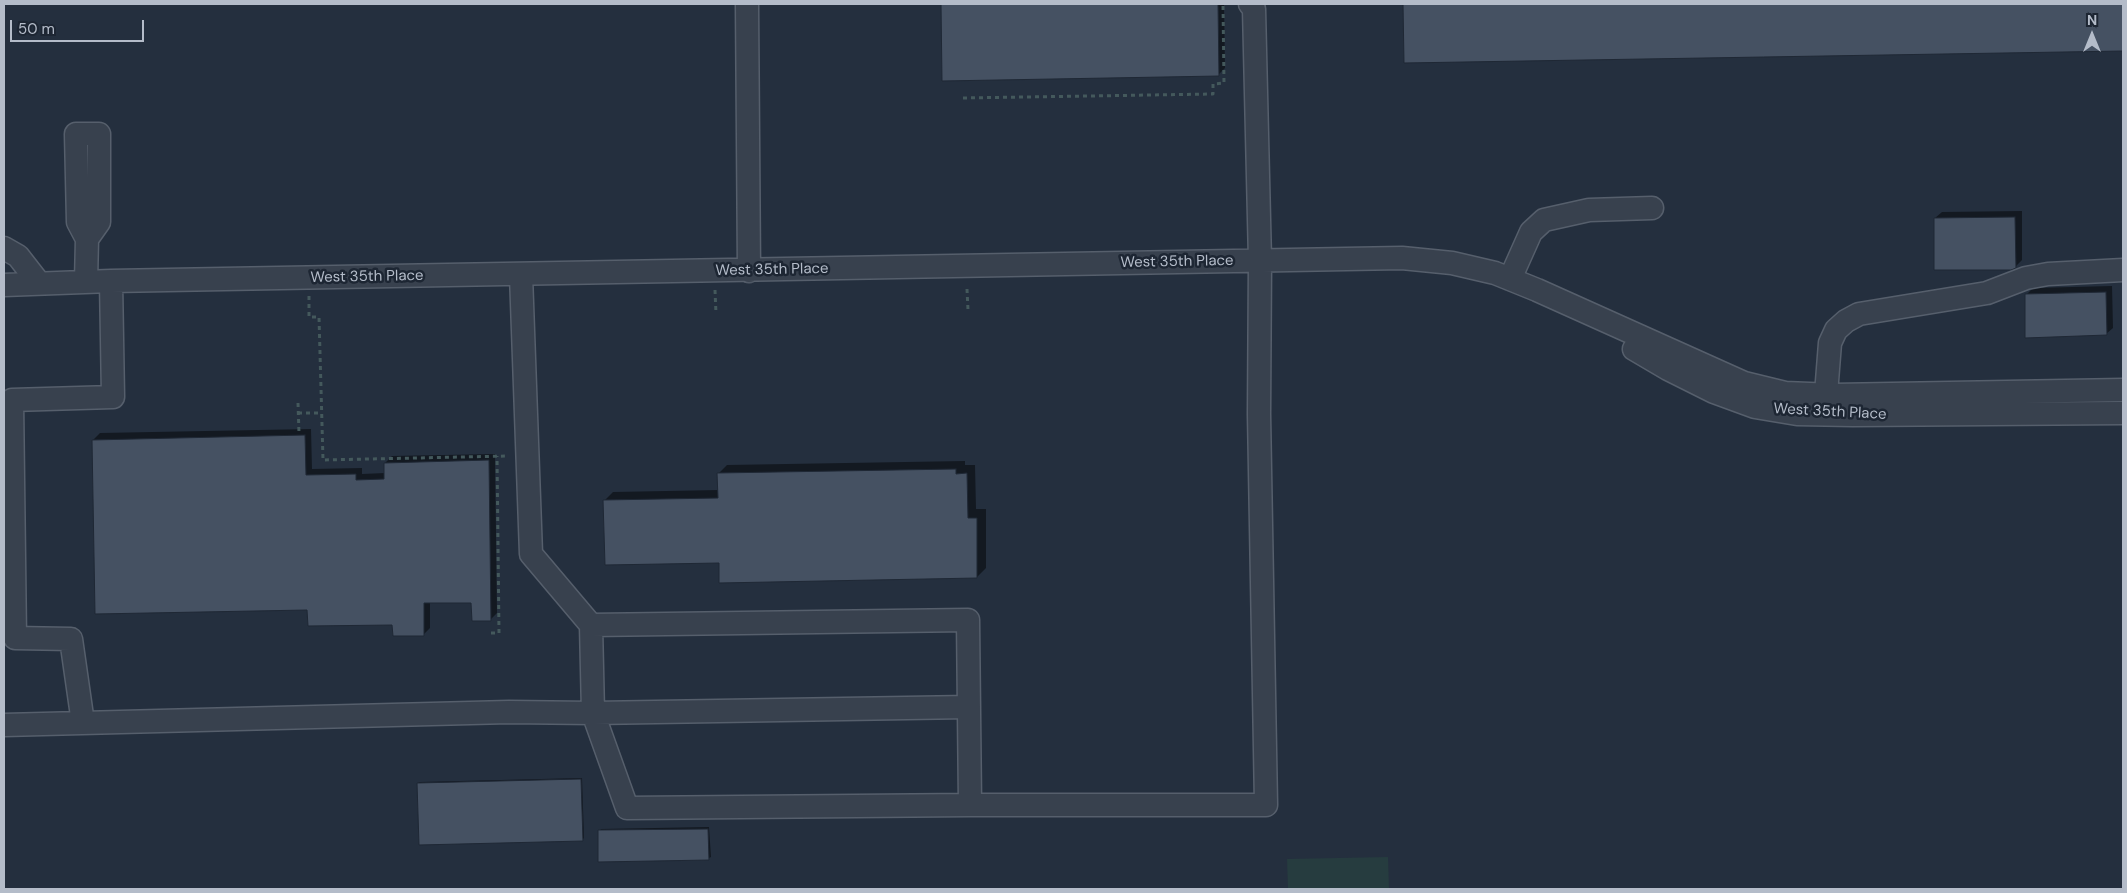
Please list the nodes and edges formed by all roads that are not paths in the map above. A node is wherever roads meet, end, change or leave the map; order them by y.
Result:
1 (746, 4) edge
2 (1250, 4) edge
3 (1652, 208) dead end
4 (87, 239) dead end
5 (4, 248) edge
6 (1260, 261) junction
7 (2123, 270) edge
8 (749, 271) junction
9 (521, 275) junction
10 (1510, 279) junction
11 (111, 281) junction
12 (86, 282) junction
13 (38, 283) junction
14 (4, 285) edge
15 (1537, 290) junction
16 (2123, 390) edge
17 (1826, 394) junction
18 (2123, 413) edge
19 (591, 625) junction
20 (968, 707) junction
21 (593, 713) junction
22 (83, 723) junction
23 (4, 725) edge
24 (970, 805) junction

1 - 8 street
2 - 6 street
3 - 10 street
4 - 12 street
5 - 13 street
6 - 8 street, West 35th Place
6 - 10 street, West 35th Place
6 - 24 street
7 - 17 street
8 - 9 street, West 35th Place
9 - 11 street, West 35th Place
9 - 19 street
10 - 15 street, West 35th Place
11 - 12 street, West 35th Place
11 - 22 street
12 - 13 street, West 35th Place
13 - 14 street, West 35th Place
15 - 17 street, West 35th Place
15 - 18 street, West 35th Place
16 - 17 street, West 35th Place
19 - 20 street
19 - 21 street
20 - 21 street
20 - 24 street
21 - 22 street
21 - 24 street
22 - 23 street

